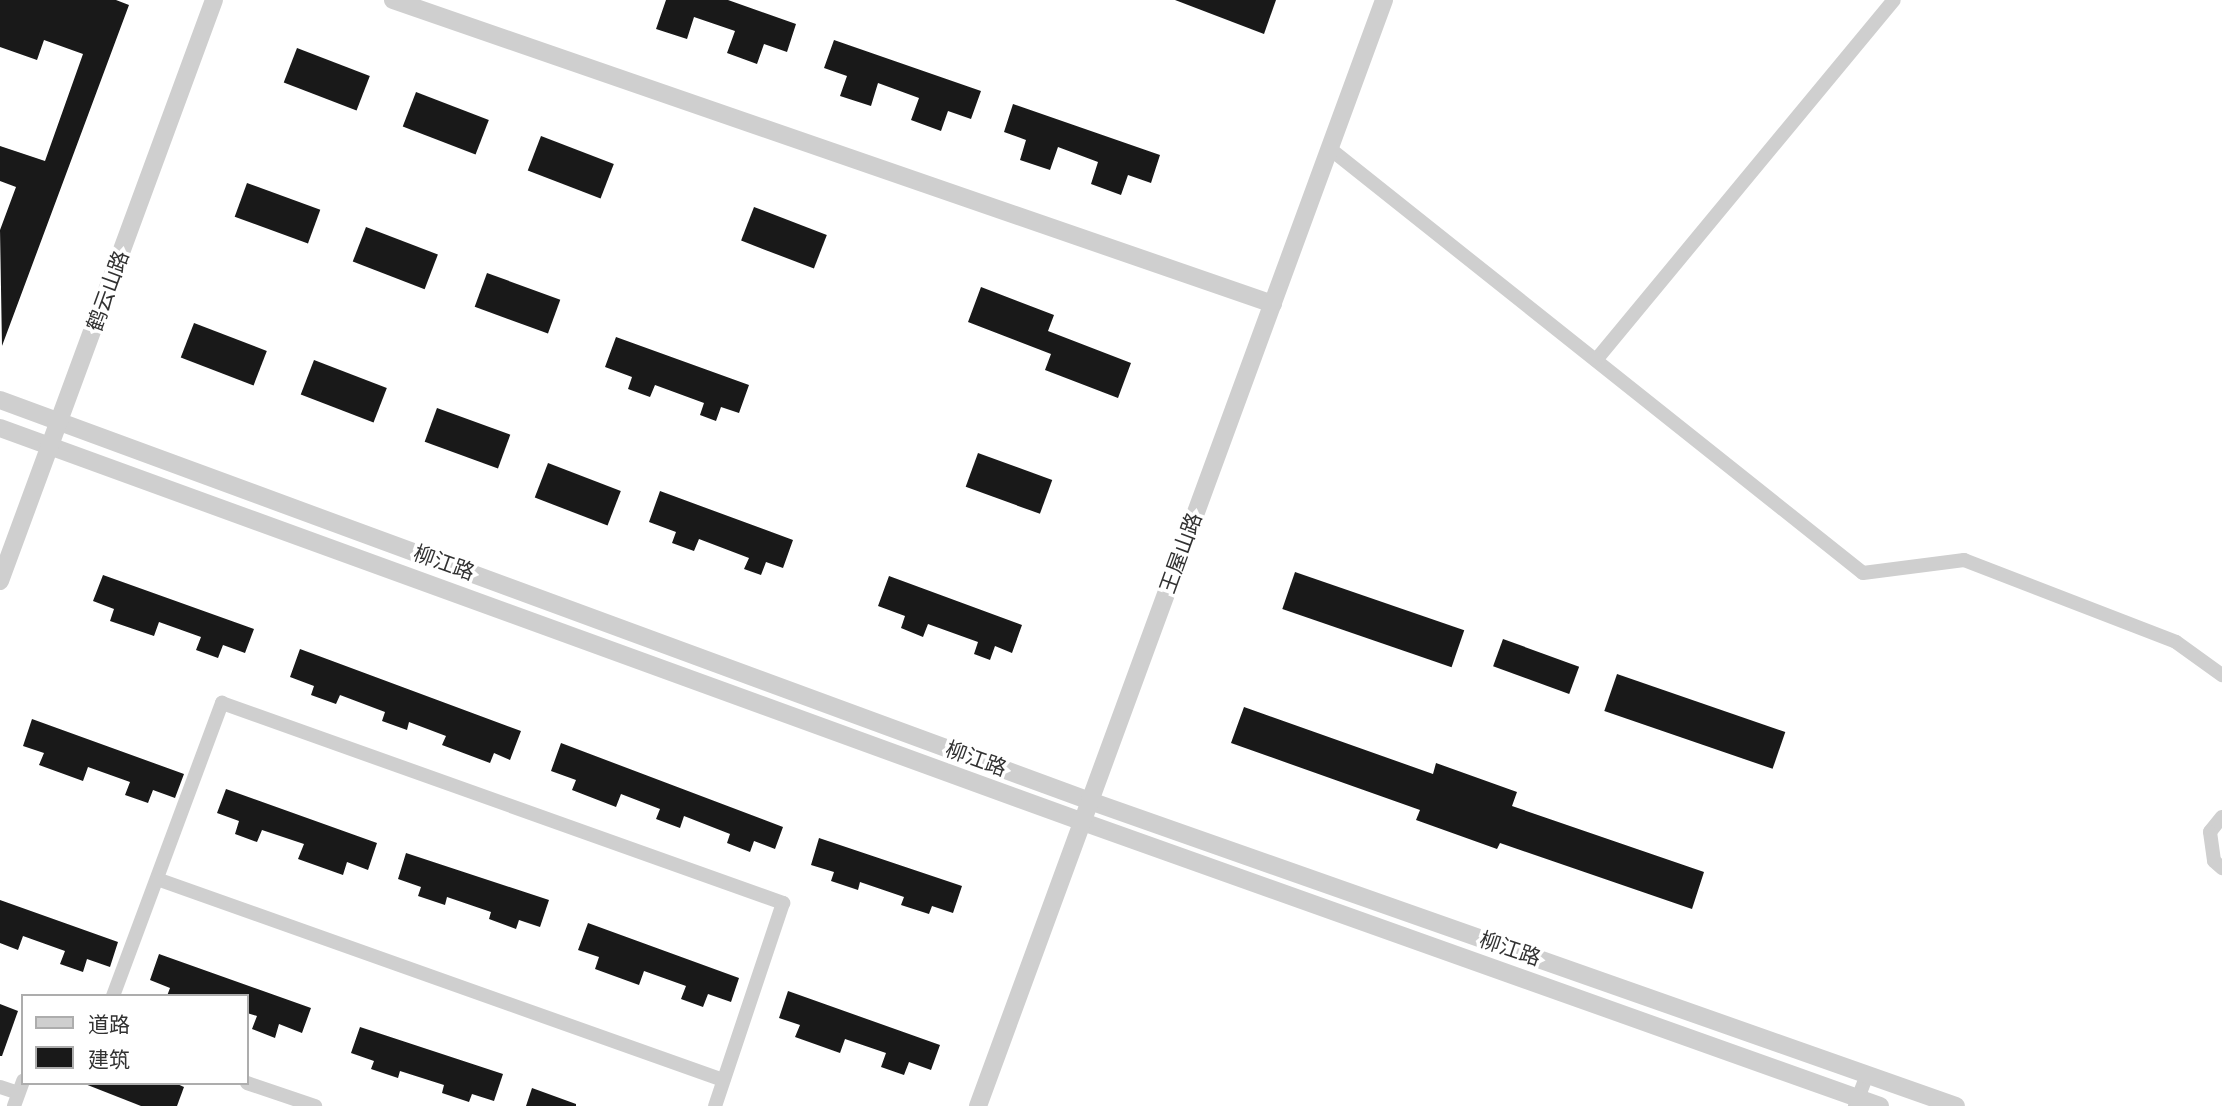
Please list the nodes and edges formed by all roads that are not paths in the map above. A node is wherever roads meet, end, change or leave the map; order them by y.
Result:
1 (214, 0) edge
2 (393, 0) edge
3 (1384, 0) edge
4 (1894, 0) edge
5 (1329, 148) junction
6 (1273, 304) junction
7 (1596, 360) junction
8 (0, 400) edge
9 (61, 422) junction
10 (0, 428) edge
11 (52, 447) junction
12 (0, 581) edge
13 (2222, 675) edge
14 (1090, 801) junction
15 (2222, 817) edge
16 (1083, 822) junction
17 (2222, 868) edge
18 (157, 879) junction
19 (114, 994) edge
20 (1867, 1074) junction
21 (723, 1080) junction
22 (248, 1083) edge
23 (0, 1087) edge
24 (18, 1093) edge
25 (1856, 1102) edge
26 (315, 1106) edge
27 (715, 1106) edge
28 (978, 1106) edge
29 (1880, 1106) edge
30 (1956, 1106) edge

1 - 9 street, 鹤云山路
2 - 6 street
3 - 5 street, 王屋山路
4 - 7 street
5 - 6 street, 王屋山路
5 - 7 street
6 - 14 street, 王屋山路
7 - 13 street
8 - 9 street, 柳江路
9 - 11 street, 鹤云山路
9 - 14 street, 柳江路
10 - 11 street, 柳江路
11 - 12 street, 鹤云山路
11 - 16 street, 柳江路
14 - 16 street, 王屋山路
14 - 20 street, 柳江路
15 - 17 street
16 - 25 street, 柳江路
16 - 28 street, 王屋山路
18 - 19 street
18 - 21 street
18 - 21 street
20 - 25 street
20 - 30 street, 柳江路
21 - 27 street
22 - 26 street
23 - 24 street
25 - 29 street, 柳江路

